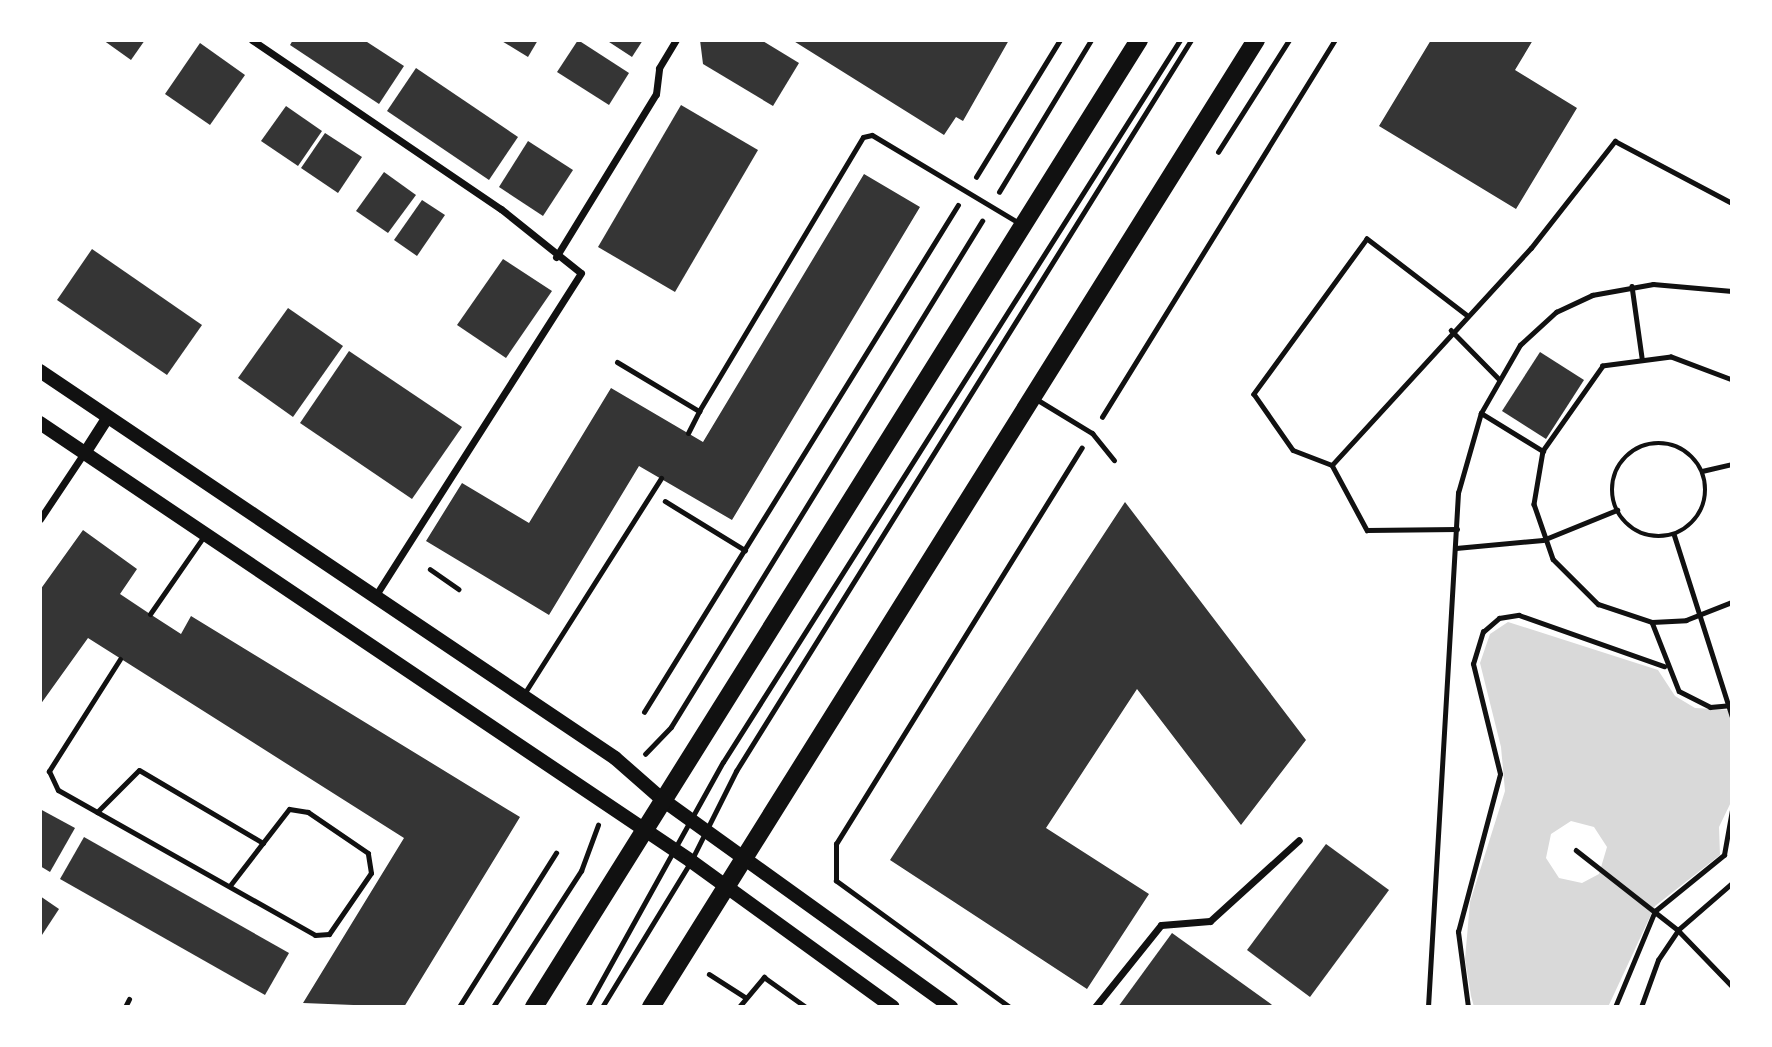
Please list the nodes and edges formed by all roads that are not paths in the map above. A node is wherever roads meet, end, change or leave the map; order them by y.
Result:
1 (252, 40) edge
2 (676, 40) edge
3 (1139, 40) edge
4 (1180, 40) edge
5 (1191, 40) edge
6 (1256, 40) edge
7 (1025, 226) junction
8 (556, 257) junction
9 (617, 362) dead end
10 (40, 371) edge
11 (1034, 397) junction
12 (699, 411) junction
13 (108, 416) junction
14 (40, 422) edge
15 (688, 433) dead end
16 (85, 453) junction
17 (1114, 460) dead end
18 (661, 478) dead end
19 (40, 519) edge
20 (205, 533) junction
21 (375, 596) junction
22 (150, 614) dead end
23 (120, 659) dead end
24 (523, 695) junction
25 (663, 800) junction
26 (97, 812) junction
27 (694, 823) junction
28 (644, 831) junction
29 (706, 832) junction
30 (1299, 840) dead end
31 (263, 843) junction
32 (678, 852) junction
33 (745, 860) junction
34 (691, 861) junction
35 (232, 884) junction
36 (728, 888) junction
37 (129, 999) dead end
38 (125, 1007) edge
39 (534, 1007) edge
40 (587, 1007) edge
41 (602, 1007) edge
42 (651, 1007) edge
43 (892, 1007) edge
44 (951, 1007) edge
45 (1096, 1007) edge

1 - 8 street
2 - 8 street
3 - 7 main road
4 - 27 lane
5 - 29 lane
6 - 11 main road
7 - 12 lane
7 - 25 main road
8 - 21 street
9 - 12 lane
10 - 13 main road
11 - 17 lane
11 - 33 main road
12 - 15 lane
13 - 16 street
13 - 21 main road
14 - 16 main road
16 - 19 street
16 - 20 main road
18 - 24 lane
20 - 22 lane
20 - 28 main road
21 - 24 main road
23 - 26 lane
24 - 25 main road
25 - 27 main road
25 - 28 main road
26 - 31 lane
26 - 35 lane
27 - 29 main road
27 - 32 lane
28 - 32 main road
28 - 39 main road
29 - 33 main road
29 - 34 lane
30 - 45 street
31 - 35 lane
31 - 35 lane
32 - 34 main road
32 - 40 lane
33 - 36 main road
33 - 44 main road
34 - 36 main road
34 - 41 lane
36 - 42 main road
36 - 43 main road
37 - 38 lane

